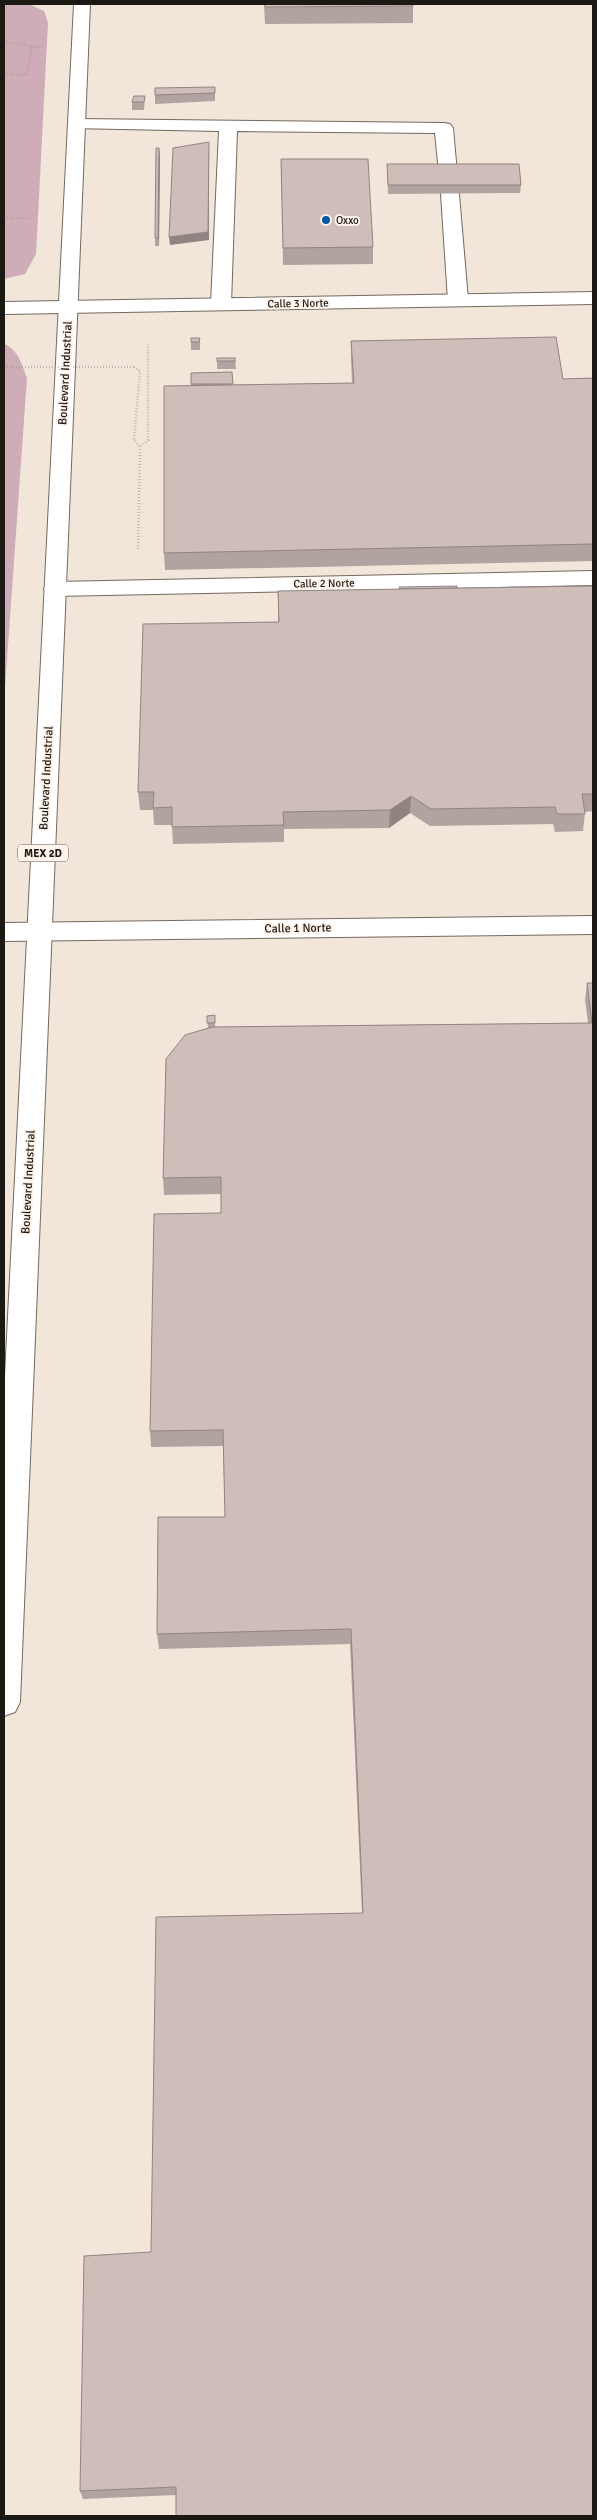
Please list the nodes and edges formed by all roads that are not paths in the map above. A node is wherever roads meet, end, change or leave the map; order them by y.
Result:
1 (82, 4) edge
2 (77, 124) junction
3 (228, 126) junction
4 (448, 172) edge
5 (450, 194) edge
6 (593, 298) edge
7 (458, 300) junction
8 (220, 304) junction
9 (68, 307) junction
10 (4, 308) edge
11 (593, 578) edge
12 (55, 589) junction
13 (593, 925) edge
14 (40, 931) junction
15 (4, 932) edge
16 (4, 1702) edge

1 - 2 main road, Boulevard Industrial / MEX 2D
2 - 3 main road
2 - 9 main road, Boulevard Industrial / MEX 2D
3 - 4 main road
3 - 8 main road
5 - 7 main road
6 - 7 main road, Calle 3 Norte
7 - 8 main road, Calle 3 Norte
8 - 9 main road, Calle 3 Norte
9 - 10 main road, Calle 3 Norte
9 - 12 main road, Boulevard Industrial / MEX 2D
11 - 12 main road, Calle 2 Norte
12 - 14 main road, Boulevard Industrial / MEX 2D
13 - 14 main road, Calle 1 Norte
14 - 15 main road, Calle 1 Norte
14 - 16 main road, Boulevard Industrial / MEX 2D

